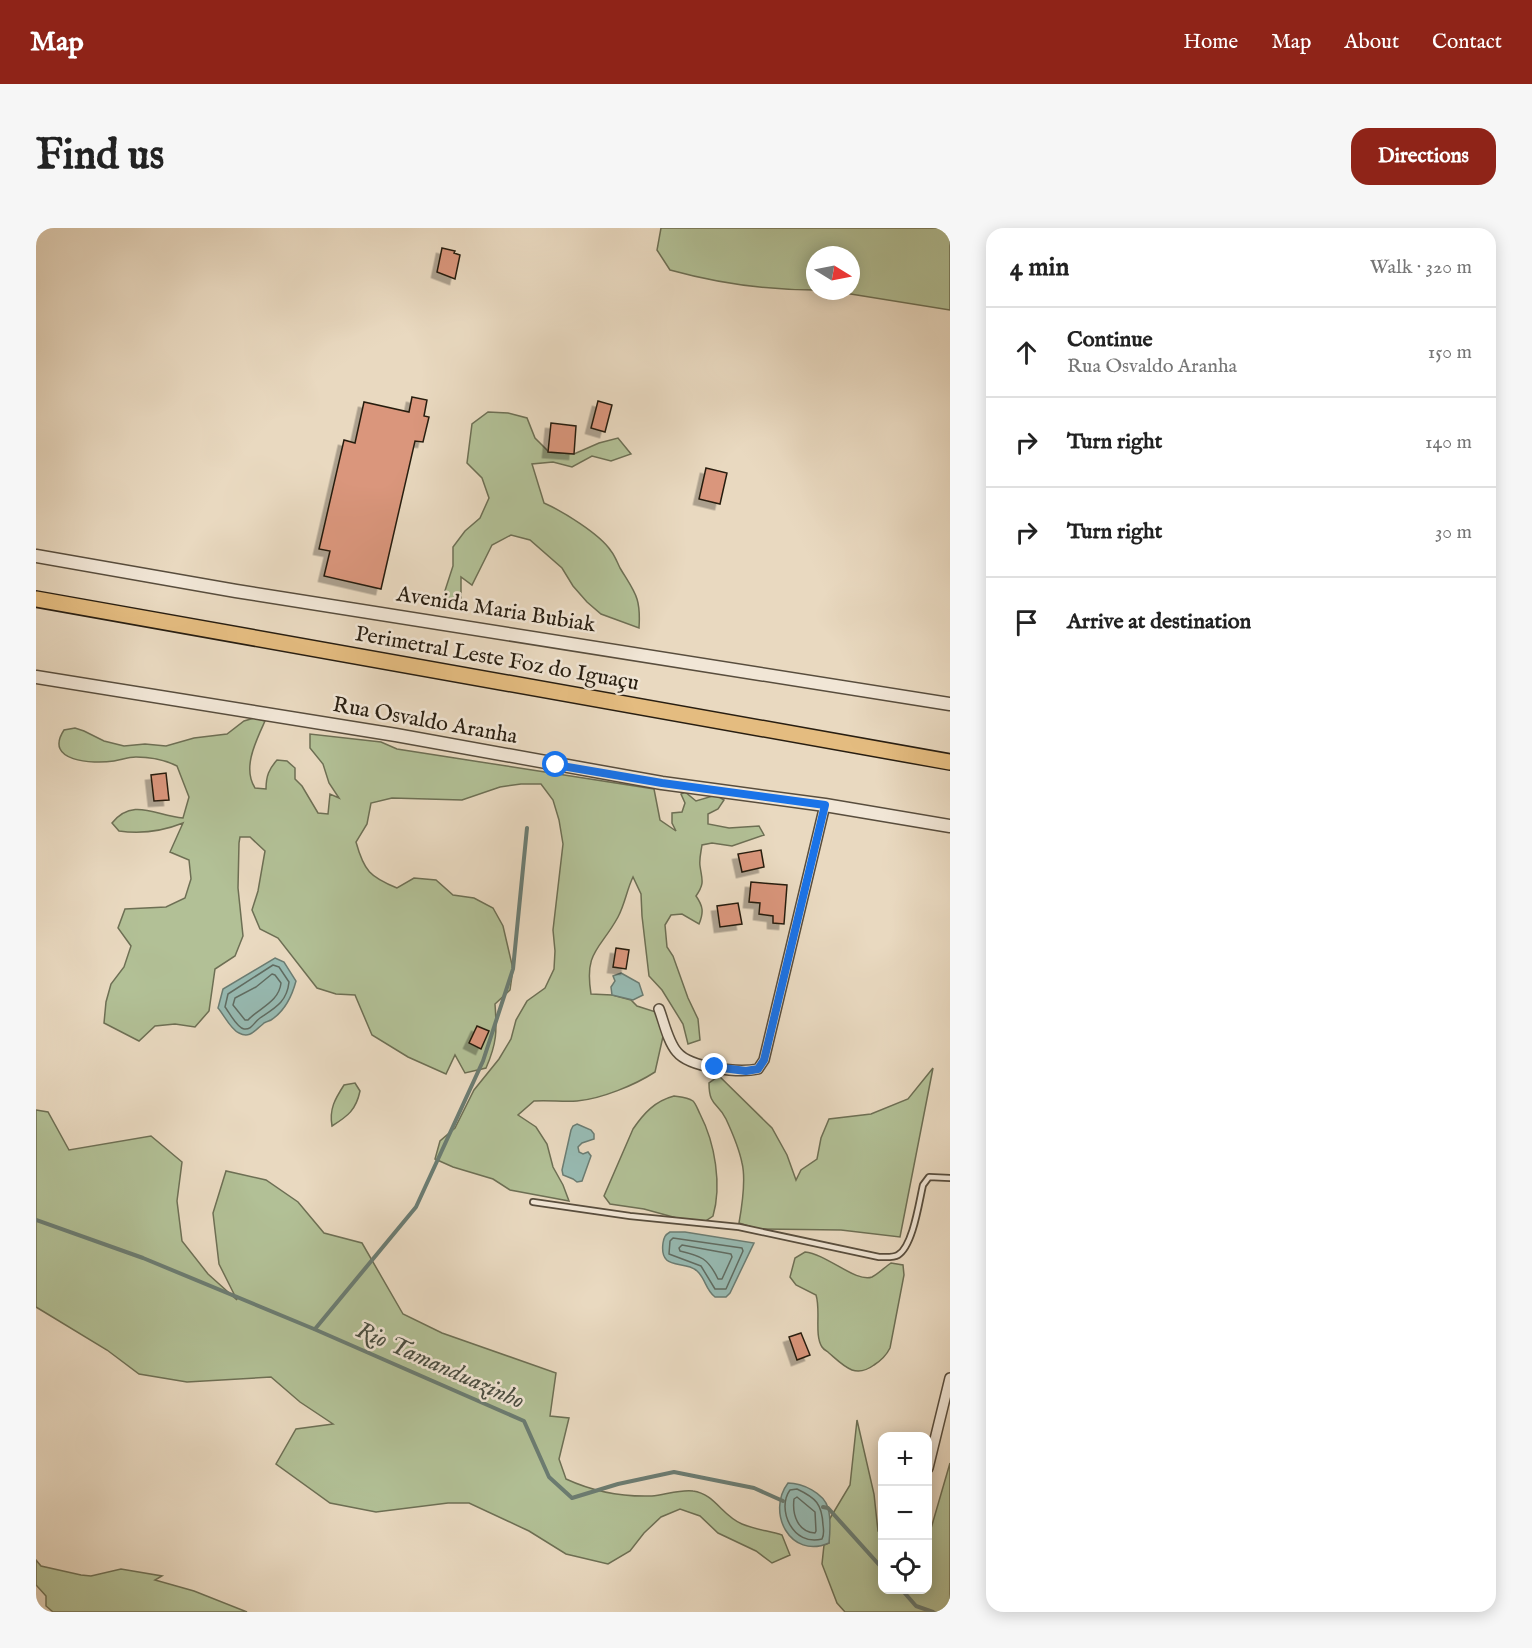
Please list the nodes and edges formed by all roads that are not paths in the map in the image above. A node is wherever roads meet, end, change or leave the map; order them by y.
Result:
1 (36, 556) edge
2 (36, 599) edge
3 (36, 677) edge
4 (950, 704) edge
5 (950, 762) edge
6 (825, 805) junction
7 (950, 826) edge
8 (659, 1009) dead end
9 (950, 1179) edge
10 (533, 1202) dead end
11 (950, 1378) edge
12 (932, 1448) edge

1 - 4 street, Avenida Maria Bubiak
2 - 5 highway, Perimetral Leste Foz do Iguaçu
3 - 6 street, Rua Osvaldo Aranha
6 - 7 street, Rua Osvaldo Aranha
6 - 8 street
9 - 10 lane
11 - 12 street

